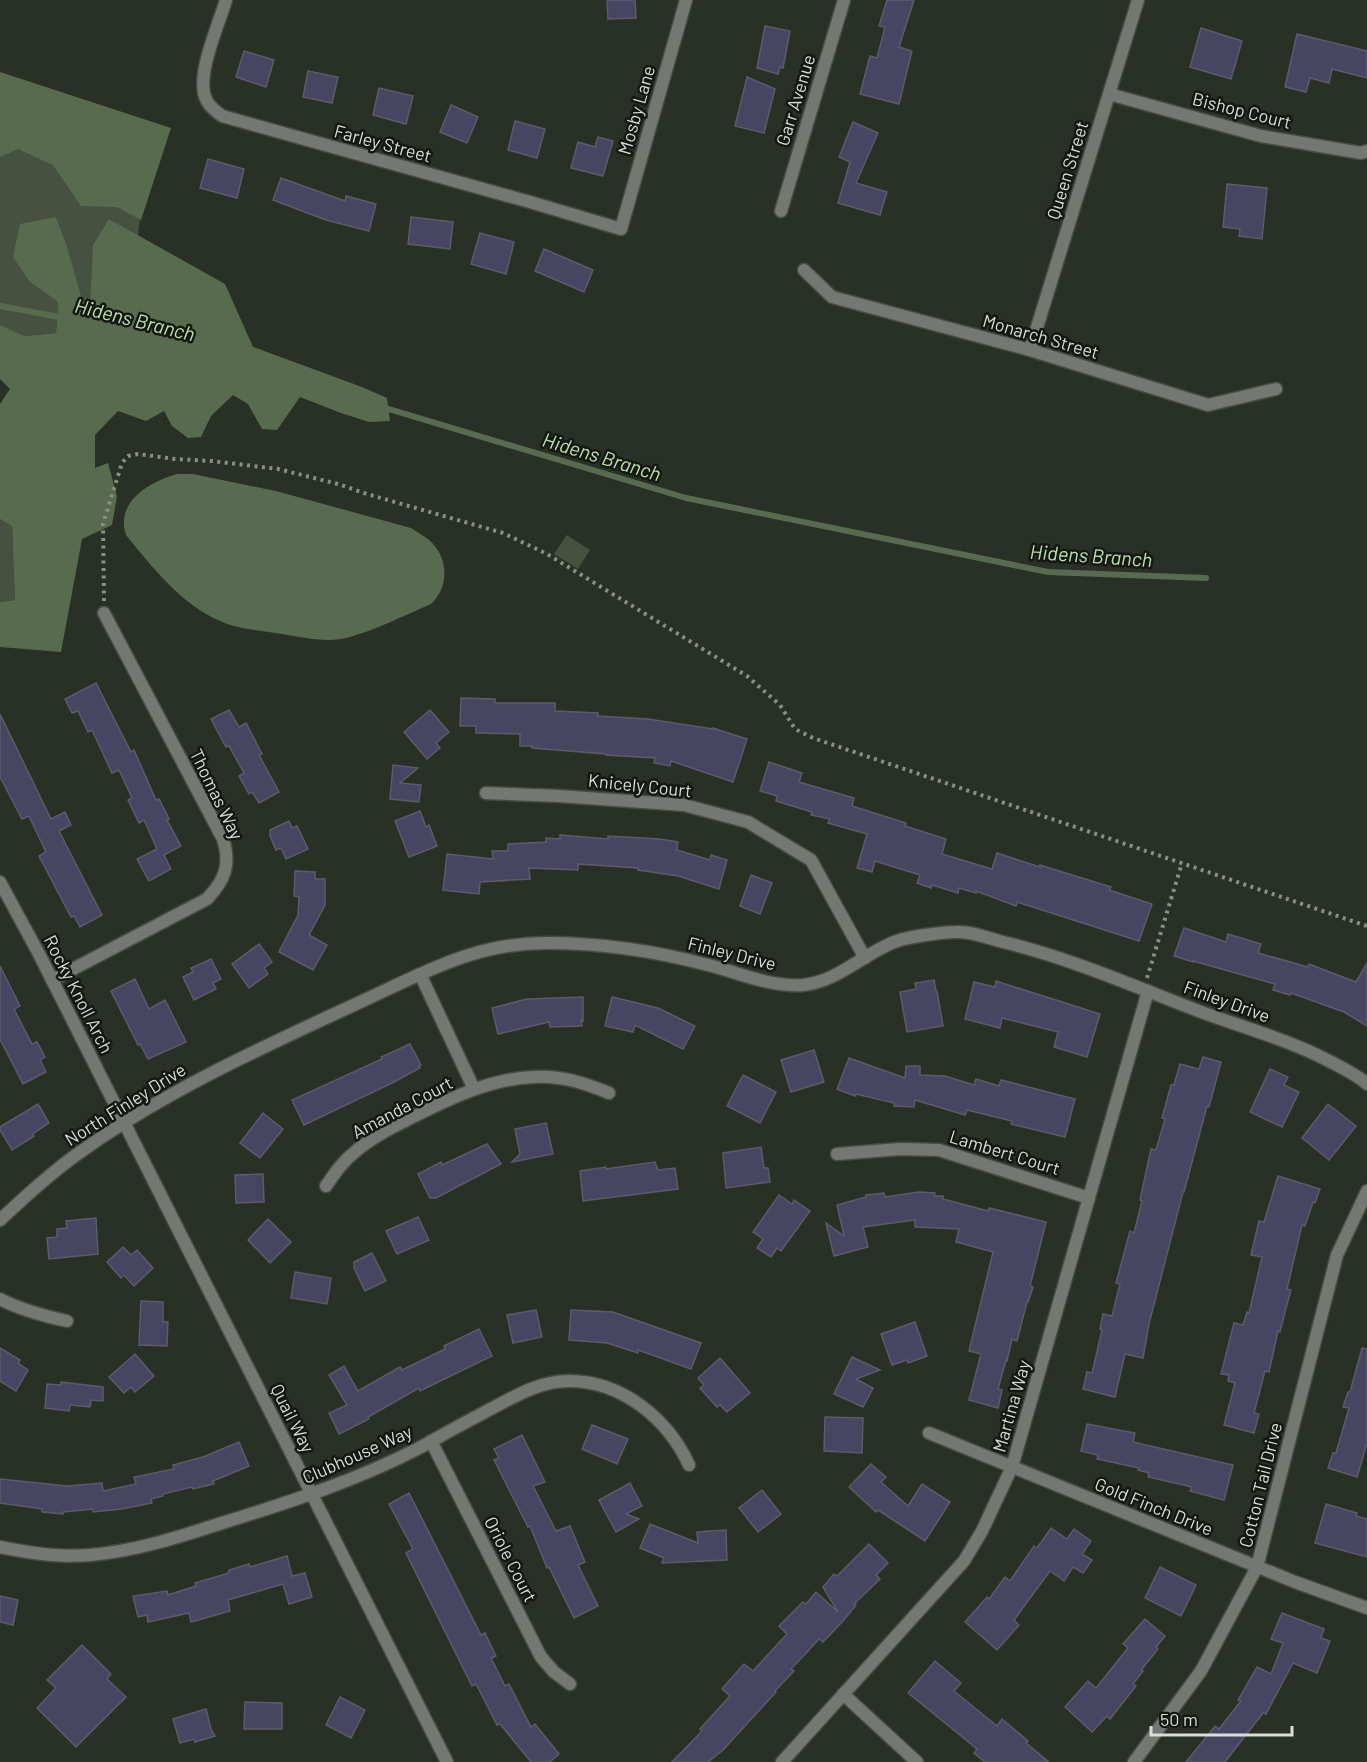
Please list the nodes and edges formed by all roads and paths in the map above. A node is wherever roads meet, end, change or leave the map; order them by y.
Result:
1 (226, 0) edge
2 (686, 0) edge
3 (844, 0) edge
4 (1138, 0) edge
5 (1109, 94) junction
6 (1367, 152) edge
7 (781, 211) dead end
8 (621, 229) joint
9 (804, 270) dead end
10 (1030, 350) junction
11 (1276, 389) dead end
12 (104, 613) joint
13 (486, 793) dead end
14 (1182, 863) junction
15 (0, 882) edge
16 (1367, 926) edge
17 (865, 958) junction
18 (420, 974) junction
19 (52, 980) junction
20 (1145, 991) junction
21 (250, 1053) joint
22 (1367, 1084) edge
23 (474, 1089) junction
24 (609, 1093) dead end
25 (123, 1122) junction
26 (837, 1154) dead end
27 (326, 1186) dead end
28 (1367, 1191) edge
29 (1089, 1198) junction
30 (0, 1220) edge
31 (0, 1299) edge
32 (67, 1321) dead end
33 (929, 1434) dead end
34 (431, 1441) junction
35 (689, 1465) dead end
36 (1012, 1467) junction
37 (311, 1494) junction
38 (0, 1547) edge
39 (1257, 1567) junction
40 (1367, 1608) edge
41 (570, 1684) dead end
42 (843, 1694) junction
43 (447, 1762) edge
44 (782, 1762) edge
45 (918, 1762) edge
46 (1134, 1762) edge

1 - 8 street, Farley Street
2 - 8 street, Mosby Lane
3 - 7 street, Garr Avenue
4 - 5 street, Queen Street
5 - 6 street, Bishop Court
5 - 10 street, Queen Street
9 - 10 street, Monarch Street
10 - 11 street, Monarch Street
12 - 14 path
12 - 19 street, Thomas Way
13 - 17 street, Knicely Court
14 - 16 path
14 - 20 path
15 - 19 street, Rocky Knoll Arch
17 - 18 street, Finley Drive
17 - 20 street, Finley Drive
18 - 21 street, Finley Drive
18 - 23 street, Amanda Court
19 - 25 street, Rocky Knoll Arch
20 - 22 street, Finley Drive
20 - 29 street, Martina Way
21 - 25 street, North Finley Drive
23 - 24 street, Amanda Court
23 - 27 street, Amanda Court
25 - 30 street, North Finley Drive
25 - 37 street, Quail Way
26 - 29 street, Lambert Court
28 - 39 street, Cotton Tail Drive
29 - 36 street, Martina Way
31 - 32 street
33 - 36 street, Gold Finch Drive
34 - 35 street, Clubhouse Way
34 - 37 street, Clubhouse Way
34 - 41 street, Oriole Court
36 - 39 street, Gold Finch Drive
36 - 42 street, Martina Way
37 - 38 street, Clubhouse Way
37 - 43 street, Quail Way
39 - 40 street, Gold Finch Drive
39 - 46 street, Cotton Tail Drive
42 - 44 street, Martina Way
42 - 45 street

